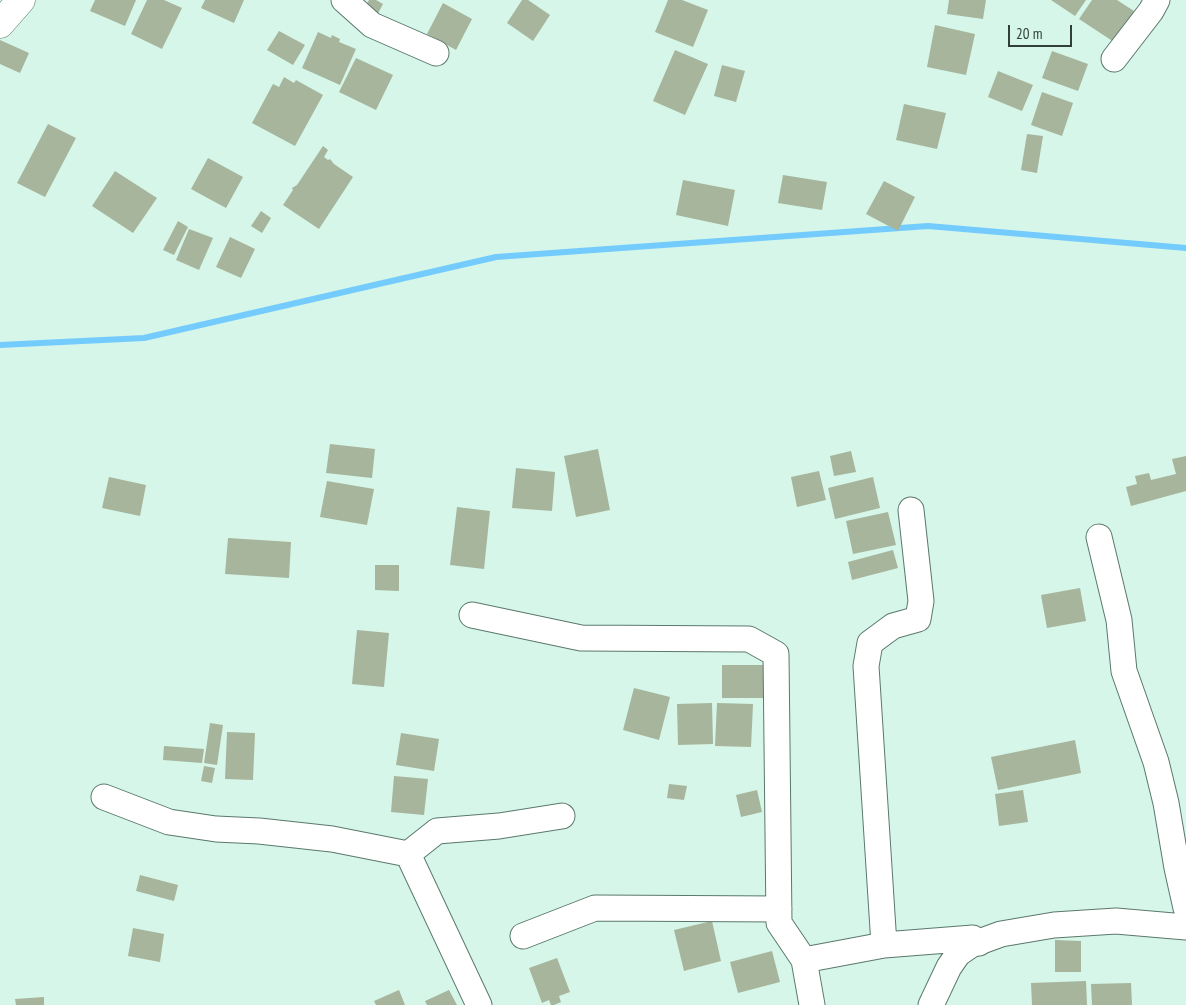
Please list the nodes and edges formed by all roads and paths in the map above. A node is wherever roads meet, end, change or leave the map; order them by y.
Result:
1 (21, 0) edge
2 (344, 0) edge
3 (1157, 0) edge
4 (0, 24) edge
5 (436, 53) dead end
6 (1114, 59) dead end
7 (911, 510) dead end
8 (1099, 537) dead end
9 (472, 615) dead end
10 (104, 798) dead end
11 (562, 816) dead end
12 (408, 854) junction
13 (1186, 908) edge
14 (779, 909) junction
15 (1186, 927) edge
16 (523, 936) dead end
17 (979, 942) junction
18 (884, 945) junction
19 (804, 960) junction
20 (949, 967) junction
21 (479, 1005) edge
22 (812, 1005) edge
23 (931, 1005) edge
24 (946, 1005) edge

1 - 4 street
2 - 5 street
3 - 6 street
7 - 18 street
8 - 13 street
9 - 14 street
10 - 12 street
11 - 12 street
12 - 21 street
14 - 16 street
14 - 19 street
15 - 17 street
17 - 18 street
17 - 20 street
18 - 19 street
19 - 22 street
20 - 23 street
20 - 24 street

